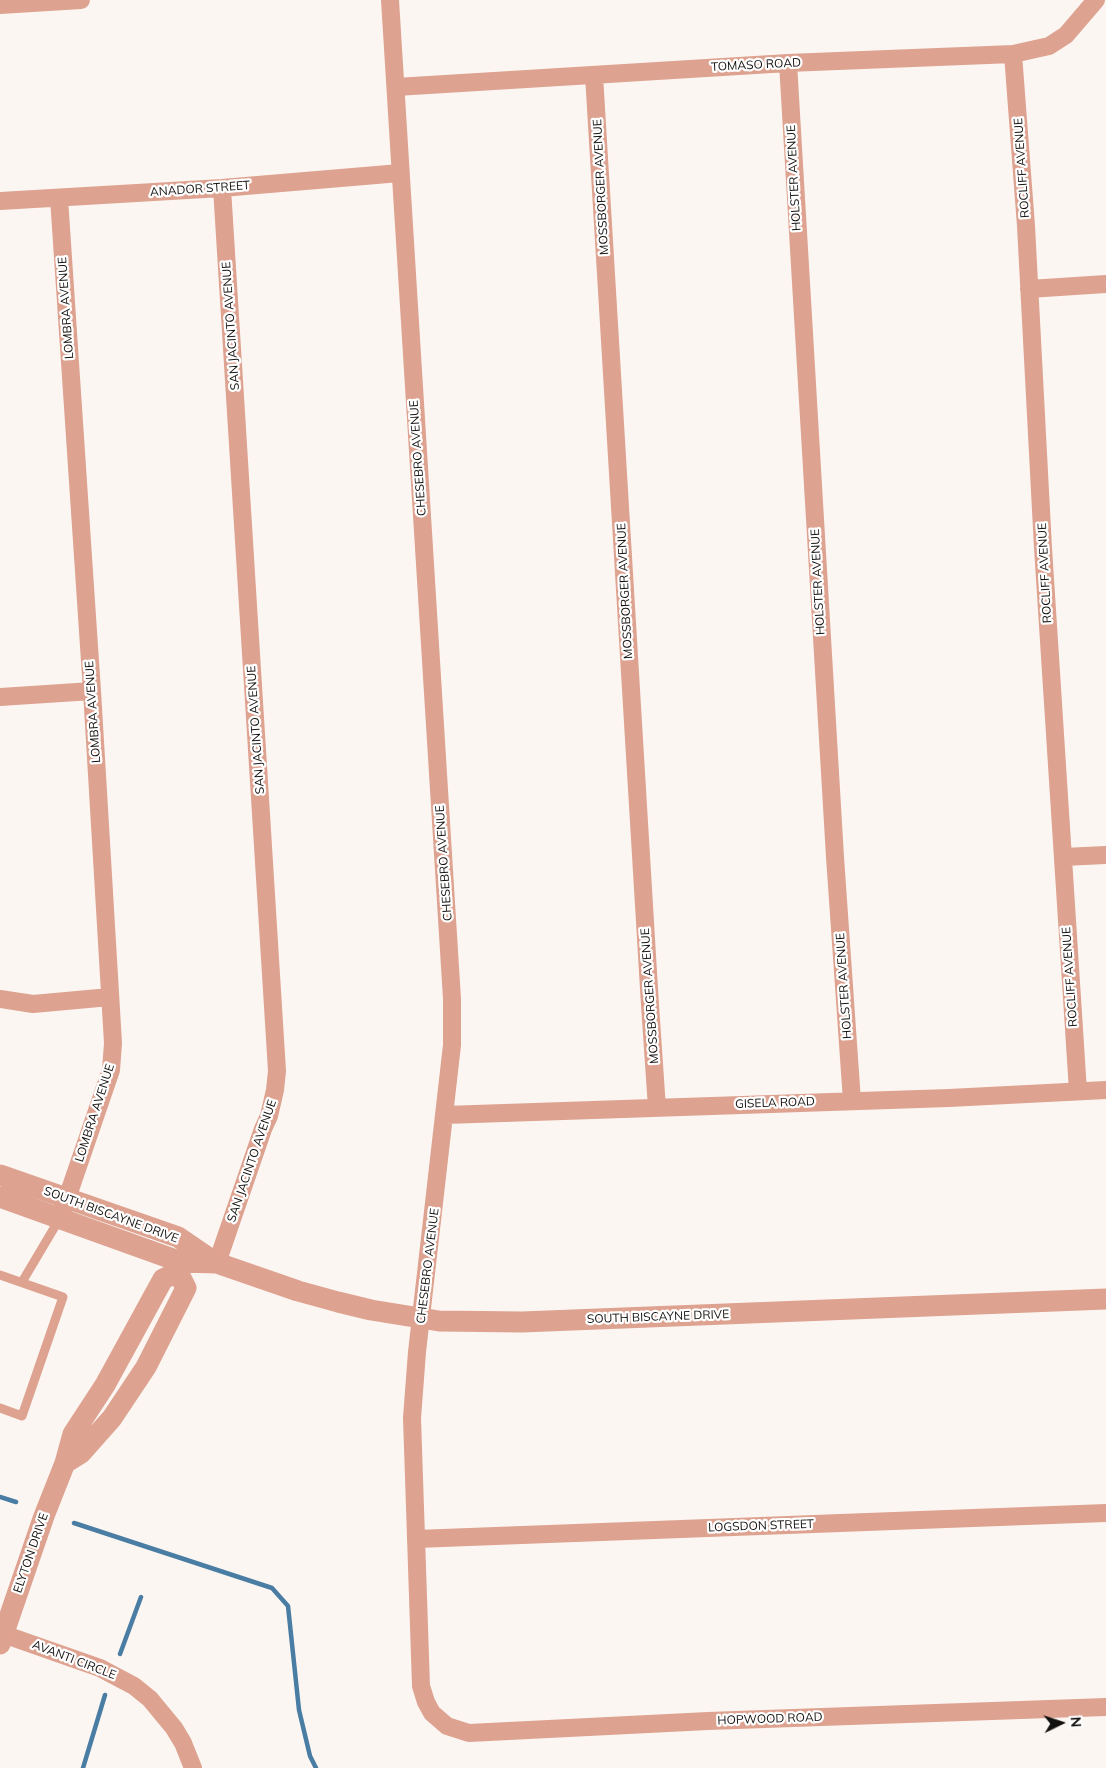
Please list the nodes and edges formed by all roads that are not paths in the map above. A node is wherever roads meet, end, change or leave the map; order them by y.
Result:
1 (81, 0) edge
2 (390, 0) edge
3 (1096, 0) edge
4 (50, 1) edge
5 (0, 5) edge
6 (1013, 54) junction
7 (788, 63) junction
8 (594, 75) junction
9 (396, 87) junction
10 (400, 173) junction
11 (222, 188) junction
12 (59, 198) junction
13 (0, 201) edge
14 (1106, 284) edge
15 (1029, 289) junction
16 (92, 692) junction
17 (0, 697) edge
18 (1106, 855) edge
19 (1063, 857) junction
20 (110, 997) junction
21 (0, 999) edge
22 (1106, 1090) edge
23 (1078, 1091) junction
24 (852, 1100) junction
25 (657, 1108) junction
26 (444, 1115) junction
27 (0, 1175) edge
28 (0, 1197) edge
29 (63, 1208) junction
30 (182, 1259) junction
31 (217, 1264) junction
32 (0, 1275) edge
33 (22, 1282) junction
34 (1106, 1299) edge
35 (421, 1319) junction
36 (0, 1408) edge
37 (1106, 1513) edge
38 (416, 1539) junction
39 (1, 1637) edge
40 (1106, 1707) edge
41 (438, 1719) joint
42 (193, 1768) edge

1 - 4 street
2 - 9 street, CHESEBRO AVENUE
3 - 6 street, TOMASO ROAD
4 - 5 street
6 - 7 street, TOMASO ROAD
6 - 15 street, ROCLIFF AVENUE
7 - 8 street, TOMASO ROAD
7 - 24 street, HOLSTER AVENUE
8 - 9 street, TOMASO ROAD
8 - 25 street, MOSSBORGER AVENUE
9 - 10 street, CHESEBRO AVENUE
10 - 11 street, ANADOR STREET
10 - 26 street, CHESEBRO AVENUE
11 - 12 street, ANADOR STREET
11 - 31 street, SAN JACINTO AVENUE
12 - 13 street, ANADOR STREET
12 - 16 street, LOMBRA AVENUE
14 - 15 street
15 - 19 street, ROCLIFF AVENUE
16 - 17 street
16 - 20 street, LOMBRA AVENUE
18 - 19 street
19 - 23 street, ROCLIFF AVENUE
20 - 21 street
20 - 29 street, LOMBRA AVENUE
22 - 23 street, GISELA ROAD
23 - 24 street, GISELA ROAD
24 - 25 street, GISELA ROAD
25 - 26 street, GISELA ROAD
26 - 35 street, CHESEBRO AVENUE
27 - 29 street, SOUTH BISCAYNE DRIVE
28 - 29 street, SOUTH BISCAYNE DRIVE
29 - 30 street, SOUTH BISCAYNE DRIVE
29 - 33 lane
30 - 31 street, SOUTH BISCAYNE DRIVE
30 - 39 street, ELYTON DRIVE
31 - 35 street, SOUTH BISCAYNE DRIVE
32 - 33 lane
33 - 36 lane
34 - 35 street, SOUTH BISCAYNE DRIVE
35 - 38 street, CHESEBRO AVENUE
37 - 38 street, LOGSDON STREET
38 - 41 street, CHESEBRO AVENUE
39 - 42 street, AVANTI CIRCLE
40 - 41 street, HOPWOOD ROAD

